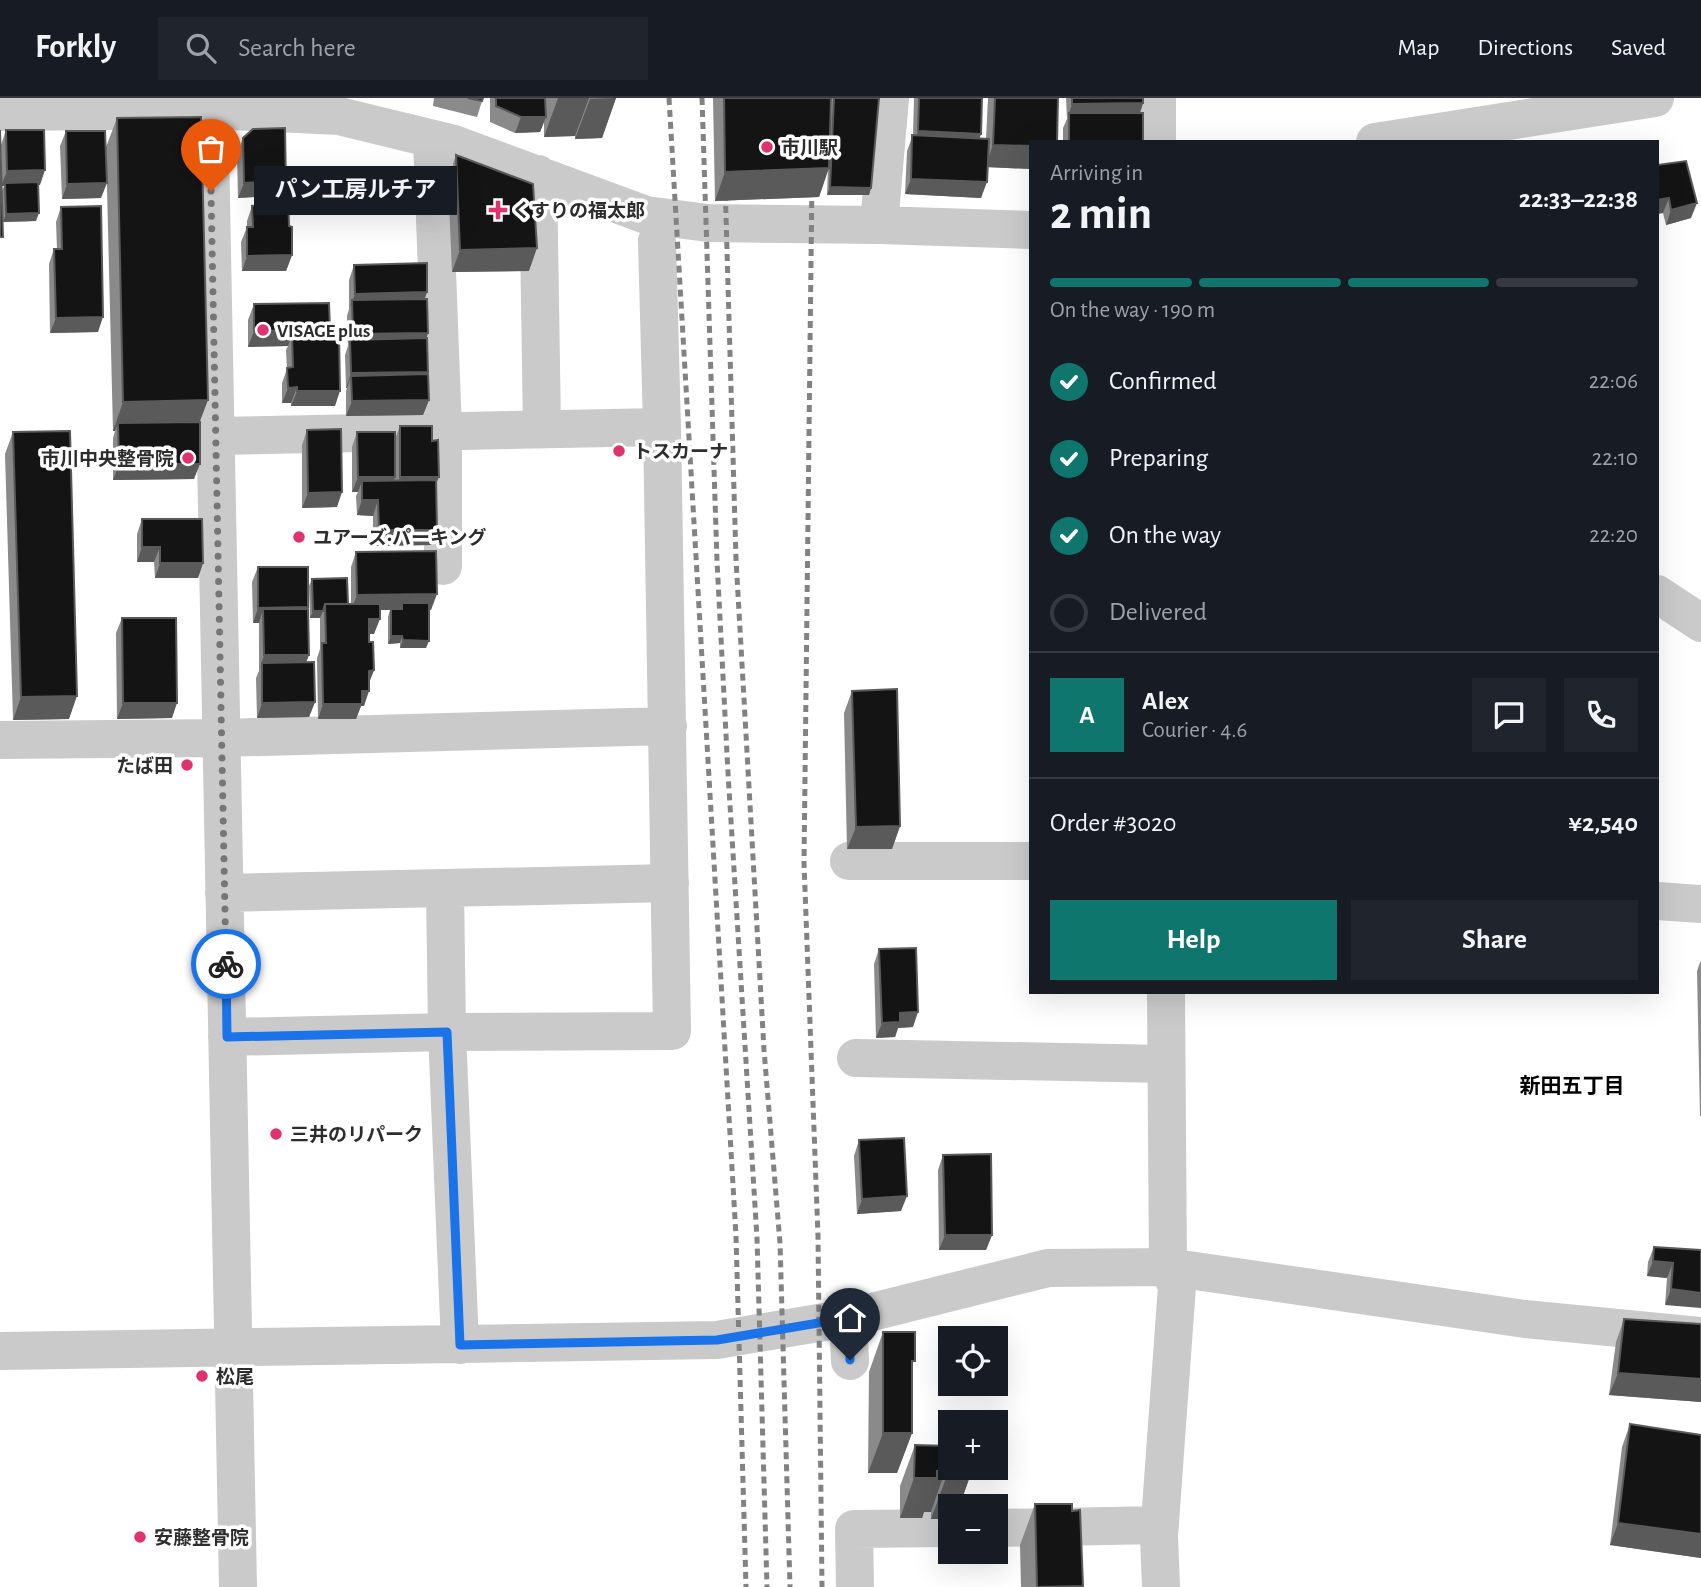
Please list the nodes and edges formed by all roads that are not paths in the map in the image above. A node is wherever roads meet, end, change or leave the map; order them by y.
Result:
1 (890, 98) edge
2 (1157, 98) edge
3 (1655, 98) edge
4 (209, 104) edge
5 (0, 112) edge
6 (432, 139) junction
7 (1157, 140) edge
8 (1388, 140) edge
9 (538, 174) junction
10 (879, 225) junction
11 (1029, 230) edge
12 (657, 241) dead end
13 (662, 427) junction
14 (542, 429) junction
15 (443, 431) junction
16 (215, 436) junction
17 (443, 566) dead end
18 (1659, 595) edge
19 (1701, 623) edge
20 (668, 726) junction
21 (222, 738) junction
22 (0, 740) edge
23 (849, 861) dead end
24 (1029, 861) edge
25 (670, 883) junction
26 (445, 888) junction
27 (224, 893) junction
28 (1659, 901) edge
29 (1701, 904) edge
30 (1166, 994) edge
31 (447, 1032) junction
32 (227, 1037) junction
33 (856, 1058) dead end
34 (1165, 1064) junction
35 (1168, 1267) junction
36 (848, 1318) junction
37 (1701, 1336) edge
38 (460, 1345) junction
39 (234, 1348) junction
40 (0, 1351) edge
41 (850, 1360) dead end
42 (1160, 1525) junction
43 (938, 1528) edge
44 (1008, 1528) edge
45 (238, 1587) edge
46 (855, 1587) edge
47 (1160, 1587) edge

1 - 10 street
2 - 7 street
3 - 8 street
4 - 5 street
4 - 6 street
4 - 16 street
6 - 9 street
6 - 15 street
9 - 10 street
9 - 14 street
10 - 11 street
12 - 13 street
13 - 14 street
13 - 20 street
14 - 15 street
15 - 16 street
15 - 17 street
16 - 21 street
18 - 19 street
20 - 21 street
20 - 25 street
21 - 22 street
21 - 27 street
23 - 24 street
25 - 26 street
25 - 31 street
26 - 27 street
26 - 31 street
27 - 32 street
28 - 29 street
30 - 34 street
31 - 32 street
31 - 38 street
32 - 39 street
33 - 34 street
34 - 35 street
35 - 36 street
35 - 37 street
35 - 42 street
36 - 38 street
36 - 41 street
38 - 39 street
39 - 40 street
39 - 45 street
42 - 44 street
42 - 47 street
43 - 46 street

